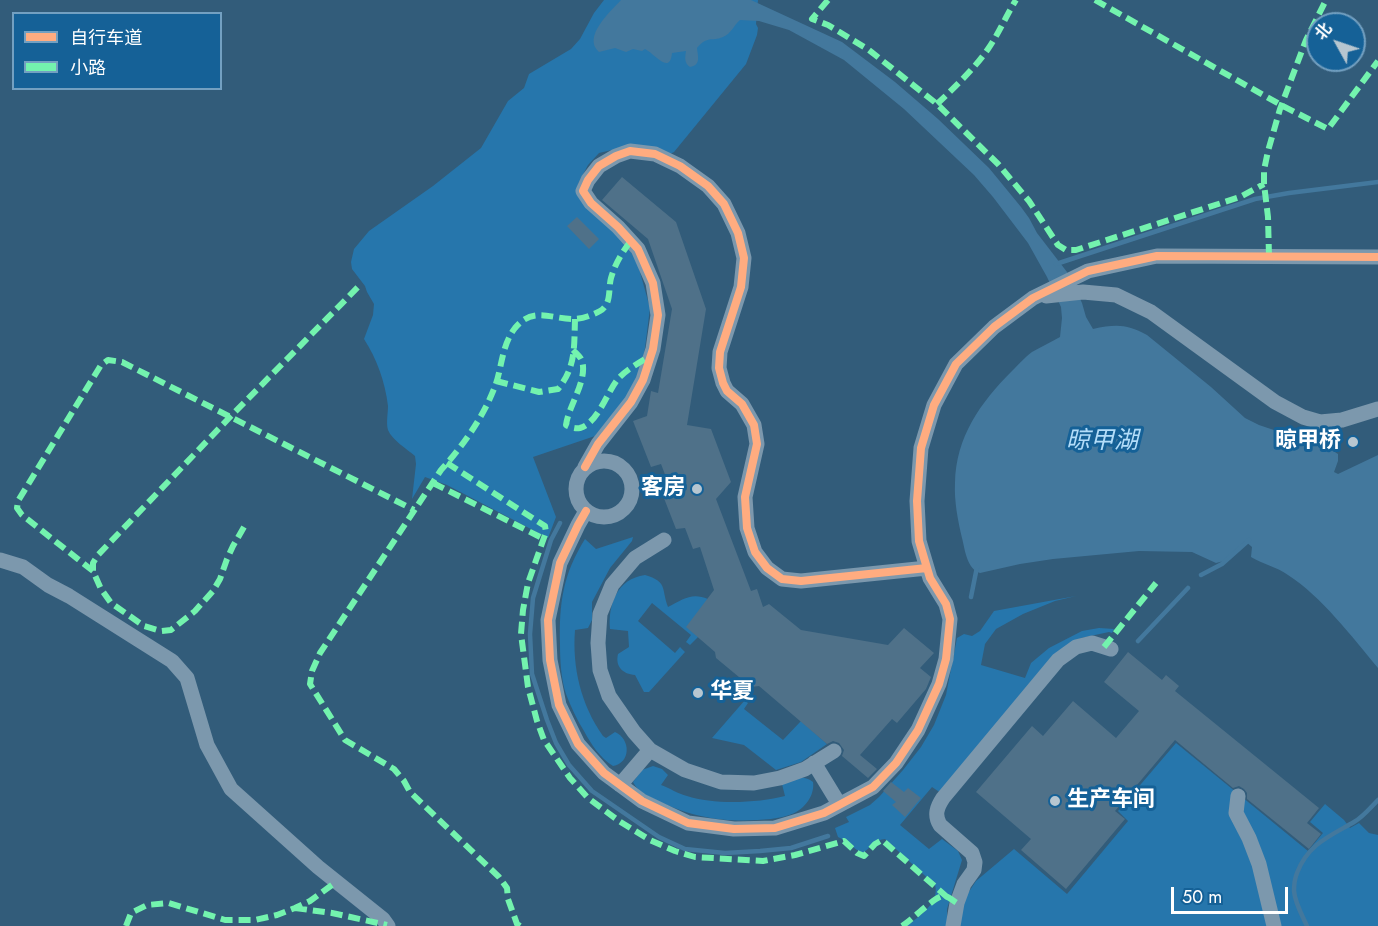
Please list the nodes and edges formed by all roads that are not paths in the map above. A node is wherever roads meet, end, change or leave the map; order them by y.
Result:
1 (1378, 257) edge
2 (1033, 298) junction
3 (1378, 409) edge
4 (585, 467) junction
5 (586, 511) junction
6 (664, 540) dead end
7 (0, 560) edge
8 (927, 568) junction
9 (1111, 649) dead end
10 (650, 750) junction
11 (834, 751) dead end
12 (814, 763) junction
13 (620, 785) junction
14 (1238, 796) dead end
15 (839, 804) junction
16 (388, 926) edge
17 (953, 926) edge
18 (1274, 926) edge

1 - 2 street
2 - 3 street
2 - 8 street
4 - 5 street
4 - 5 street
4 - 8 street
5 - 13 street
6 - 10 street
7 - 16 street
8 - 15 street
9 - 17 street
10 - 12 street
10 - 13 street
11 - 12 street
12 - 15 street
13 - 15 street
14 - 18 street

